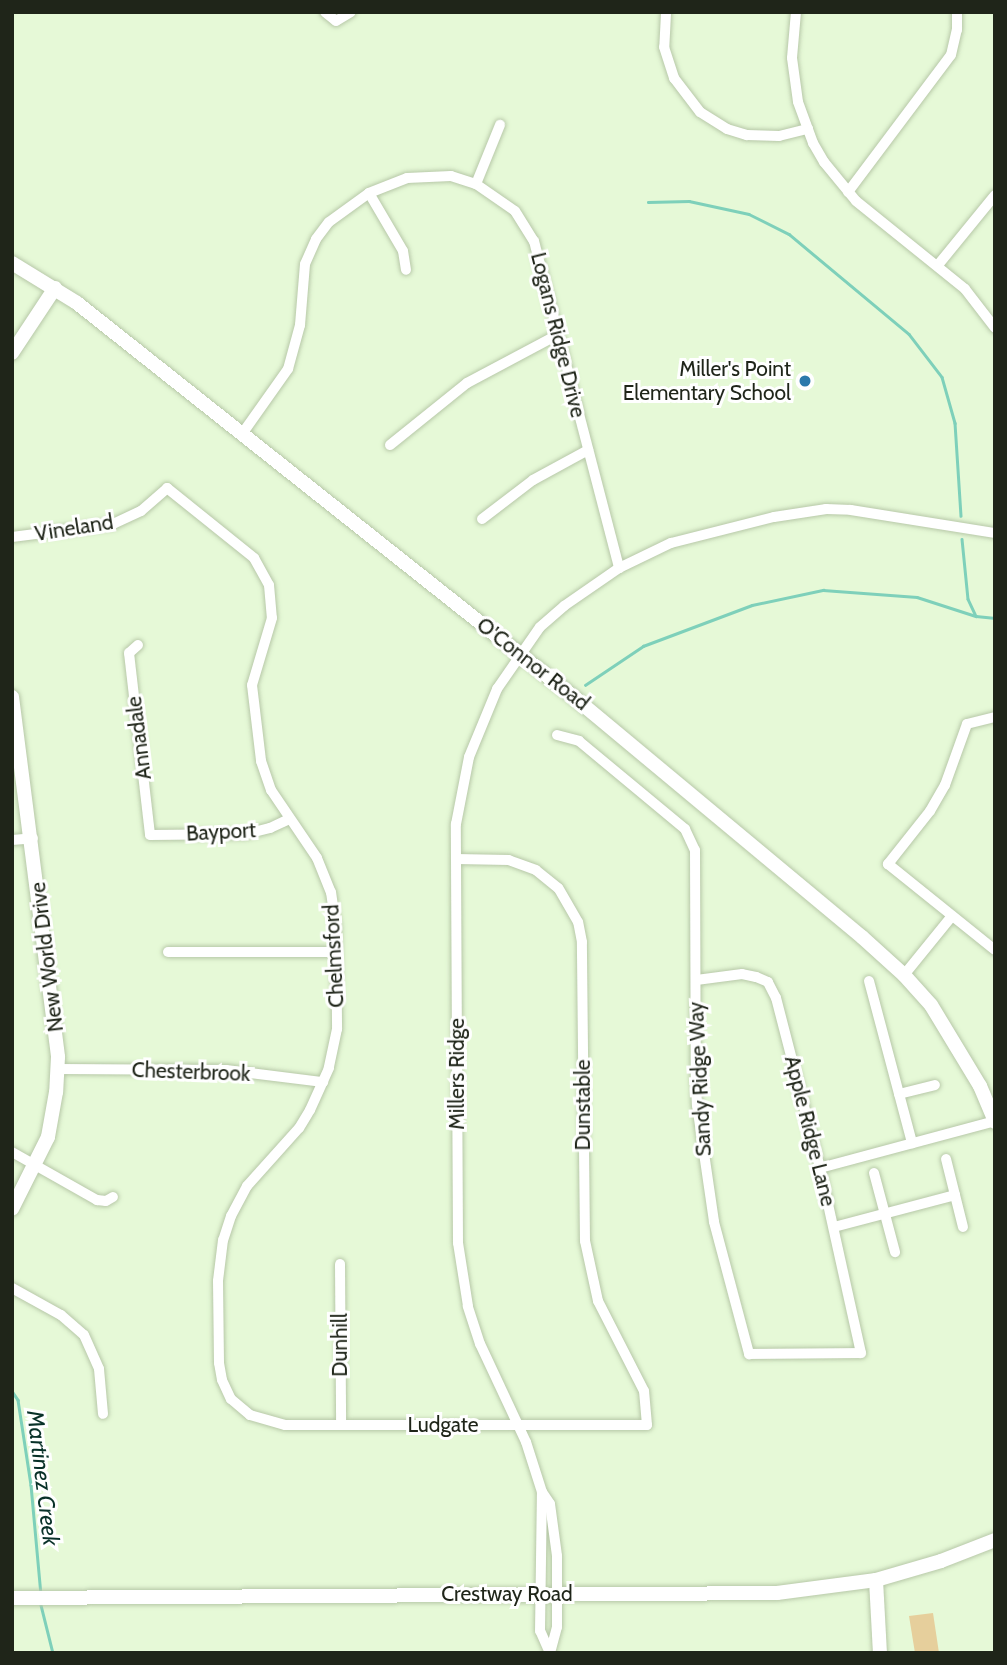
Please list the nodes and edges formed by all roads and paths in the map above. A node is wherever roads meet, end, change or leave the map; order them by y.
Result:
1 (325, 12) edge
2 (351, 12) edge
3 (796, 12) edge
4 (957, 12) edge
5 (666, 14) edge
6 (500, 125) dead end
7 (808, 130) junction
8 (475, 184) junction
9 (848, 192) junction
10 (369, 193) junction
11 (995, 195) edge
12 (12, 263) edge
13 (938, 265) junction
14 (406, 270) dead end
15 (54, 288) junction
16 (995, 328) edge
17 (559, 334) junction
18 (12, 354) edge
19 (242, 434) junction
20 (390, 445) dead end
21 (588, 450) junction
22 (166, 488) joint
23 (482, 519) dead end
24 (995, 533) edge
25 (12, 537) edge
26 (619, 568) junction
27 (138, 645) dead end
28 (519, 654) junction
29 (12, 697) edge
30 (995, 717) edge
31 (14, 723) edge
32 (557, 735) dead end
33 (289, 818) junction
34 (150, 835) joint
35 (33, 838) junction
36 (12, 840) edge
37 (456, 859) junction
38 (952, 916) junction
39 (995, 950) edge
40 (168, 952) dead end
41 (336, 952) junction
42 (904, 975) junction
43 (696, 980) junction
44 (869, 981) dead end
45 (58, 1069) junction
46 (323, 1082) junction
47 (935, 1085) dead end
48 (899, 1094) junction
49 (995, 1121) edge
50 (912, 1143) junction
51 (12, 1152) edge
52 (946, 1159) dead end
53 (35, 1165) junction
54 (820, 1168) junction
55 (874, 1173) dead end
56 (954, 1195) junction
57 (113, 1197) dead end
58 (12, 1209) edge
59 (884, 1213) junction
60 (834, 1227) junction
61 (963, 1227) dead end
62 (895, 1252) dead end
63 (340, 1264) dead end
64 (12, 1287) edge
65 (861, 1353) joint
66 (242, 1410) joint
67 (103, 1414) dead end
68 (341, 1425) junction
69 (519, 1425) junction
70 (647, 1425) joint
71 (542, 1492) junction
72 (995, 1540) edge
73 (540, 1550) junction
74 (557, 1550) junction
75 (876, 1580) junction
76 (540, 1594) junction
77 (558, 1594) junction
78 (12, 1598) edge
79 (550, 1653) edge
80 (880, 1653) edge

1 - 2 street
3 - 7 street
4 - 9 street
5 - 7 street
6 - 8 street
7 - 9 street
8 - 10 street, Logans Ridge Drive
8 - 17 street, Logans Ridge Drive
9 - 13 street
10 - 14 street
10 - 19 street, Logans Ridge Drive
11 - 13 street
12 - 15 main road, O'Connor Road
13 - 16 street
15 - 18 main road
15 - 19 main road, O'Connor Road
17 - 20 street
17 - 21 street, Logans Ridge Drive
19 - 28 main road, O'Connor Road
21 - 23 street
21 - 26 street, Logans Ridge Drive
22 - 25 street, Vineland
22 - 33 street, Chelmsford
24 - 26 street, Millers Ridge
26 - 28 street, Millers Ridge
27 - 34 street, Annadale
28 - 37 street, Millers Ridge
28 - 42 main road, O'Connor Road
29 - 31 main road, New World Drive
30 - 38 street
31 - 35 main road, New World Drive
32 - 43 street, Sandy Ridge Way
33 - 34 street, Bayport
33 - 41 street, Chelmsford
35 - 36 street
35 - 45 main road, New World Drive
37 - 69 street, Millers Ridge
37 - 70 street, Dunstable
38 - 39 street
38 - 42 street
40 - 41 street
41 - 46 street, Chelmsford
42 - 49 main road, O'Connor Road
43 - 54 street, Apple Ridge Lane
43 - 65 street, Sandy Ridge Way
44 - 48 street
45 - 46 street, Chesterbrook
45 - 53 main road, New World Drive
46 - 66 street, Chelmsford
47 - 48 street
48 - 50 street
49 - 50 street
50 - 54 street
51 - 53 street
52 - 56 street
53 - 57 street
53 - 58 main road, New World Drive
54 - 60 street, Apple Ridge Lane
55 - 59 street
56 - 59 street
56 - 61 street
59 - 60 street
59 - 62 street
60 - 65 street, Apple Ridge Lane
63 - 68 street, Dunhill
64 - 67 street
66 - 68 street, Ludgate
68 - 69 street, Ludgate
69 - 70 street, Ludgate
69 - 71 street, Millers Ridge
71 - 73 street, Millers Ridge
71 - 74 street, Millers Ridge
72 - 75 main road, Crestway Road
73 - 74 street
73 - 76 street, Millers Ridge
74 - 77 street, Millers Ridge
75 - 77 main road, Crestway Road
75 - 80 main road
76 - 77 main road, Crestway Road
76 - 78 main road, Crestway Road
76 - 79 street, Millers Ridge
77 - 79 street, Millers Ridge

